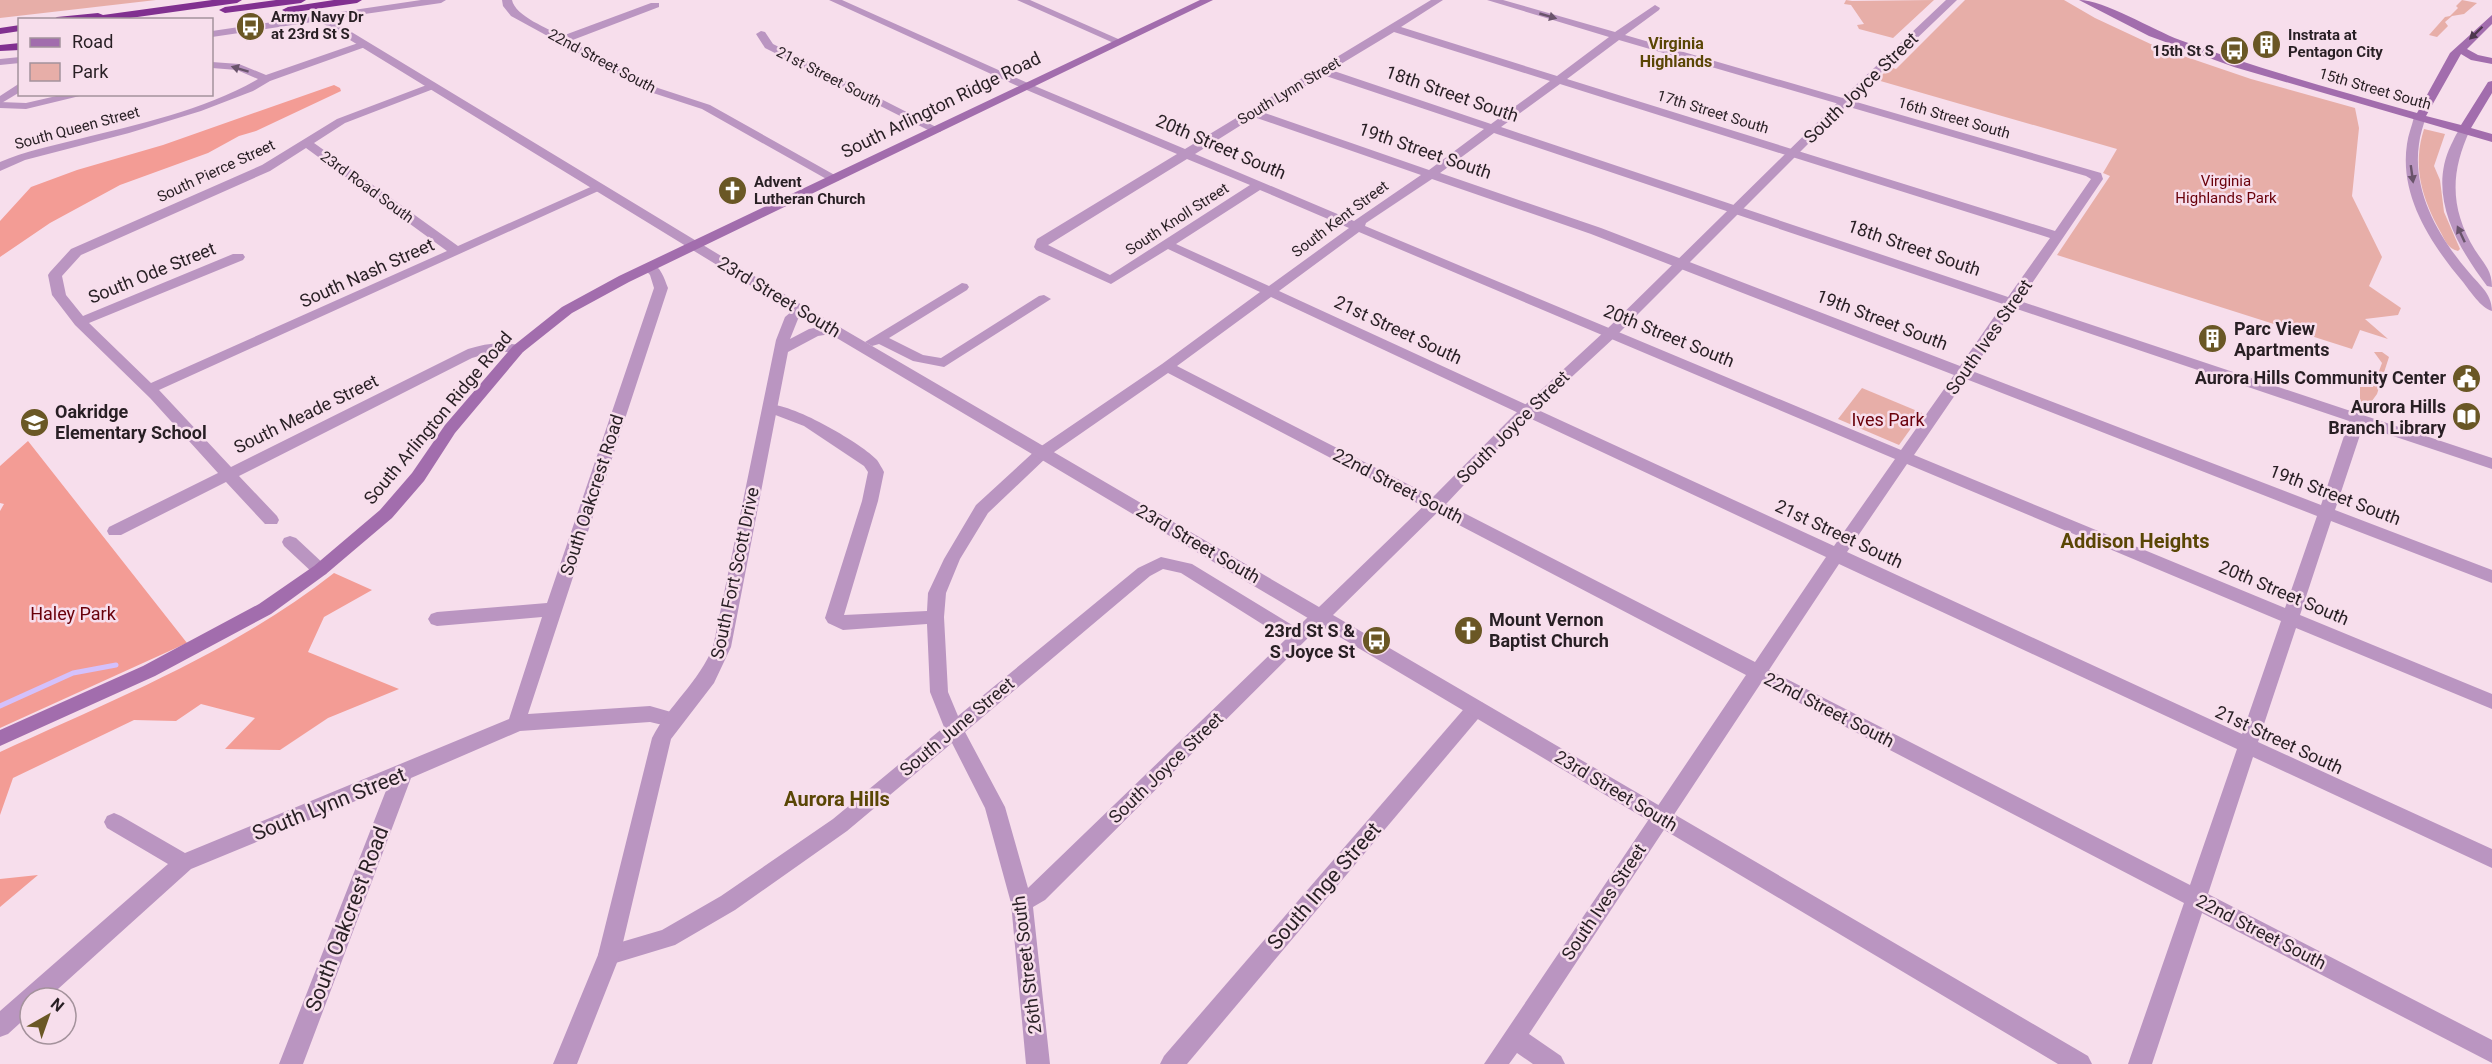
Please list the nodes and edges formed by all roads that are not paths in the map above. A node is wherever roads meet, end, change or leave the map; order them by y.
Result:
1 (237, 0) edge
2 (301, 0) edge
3 (357, 0) edge
4 (441, 0) edge
5 (507, 0) edge
6 (834, 0) edge
7 (1022, 0) edge
8 (1208, 0) edge
9 (1438, 0) edge
10 (1492, 0) edge
11 (1952, 0) edge
12 (2084, 0) edge
13 (2096, 0) edge
14 (655, 5) dead end
15 (1655, 8) dead end
16 (142, 12) junction
17 (319, 17) junction
18 (78, 18) edge
19 (101, 18) edge
20 (167, 18) edge
21 (2492, 18) edge
22 (221, 19) dead end
23 (18, 26) edge
24 (1393, 28) junction
25 (0, 29) edge
26 (213, 34) edge
27 (761, 34) dead end
28 (1616, 36) junction
29 (18, 37) edge
30 (0, 39) edge
31 (562, 40) junction
32 (1120, 42) junction
33 (364, 44) junction
34 (18, 46) edge
35 (0, 48) edge
36 (2460, 48) junction
37 (18, 60) edge
38 (2492, 61) edge
39 (0, 63) edge
40 (213, 65) edge
41 (1322, 71) junction
42 (266, 79) junction
43 (1558, 79) junction
44 (432, 86) junction
45 (1026, 86) junction
46 (18, 88) edge
47 (2490, 91) edge
48 (74, 96) edge
49 (1845, 102) junction
50 (0, 103) edge
51 (1253, 113) junction
52 (2422, 113) junction
53 (2465, 127) junction
54 (1491, 128) junction
55 (936, 130) junction
56 (2492, 130) edge
57 (2492, 138) edge
58 (306, 143) junction
59 (1186, 153) junction
60 (1793, 153) junction
61 (0, 167) edge
62 (1430, 174) junction
63 (2097, 176) joint
64 (834, 178) junction
65 (1260, 184) junction
66 (599, 188) junction
67 (1737, 209) junction
68 (1359, 226) junction
69 (2058, 236) junction
70 (1169, 245) junction
71 (694, 246) junction
72 (457, 252) junction
73 (238, 257) dead end
74 (1680, 263) junction
75 (650, 267) junction
76 (1112, 280) joint
77 (2492, 283) edge
78 (963, 287) dead end
79 (1268, 292) junction
80 (1044, 299) dead end
81 (2014, 302) junction
82 (2492, 307) edge
83 (802, 310) junction
84 (80, 322) junction
85 (833, 329) junction
86 (1610, 334) junction
87 (878, 338) junction
88 (864, 347) junction
89 (518, 349) junction
90 (781, 350) junction
91 (1167, 367) junction
92 (1964, 373) junction
93 (149, 389) junction
94 (770, 408) junction
95 (1527, 411) junction
96 (2358, 418) junction
97 (1042, 453) junction
98 (1907, 456) junction
99 (2492, 464) edge
100 (228, 474) junction
101 (1434, 505) junction
102 (2326, 513) junction
103 (271, 520) dead end
104 (115, 531) dead end
105 (290, 542) dead end
106 (1837, 554) junction
107 (320, 570) junction
108 (2492, 577) edge
109 (555, 609) junction
110 (1321, 616) junction
111 (935, 617) junction
112 (2291, 617) junction
113 (437, 619) dead end
114 (1299, 638) junction
115 (1757, 673) junction
116 (2492, 702) edge
117 (1476, 708) junction
118 (671, 718) junction
119 (517, 724) junction
120 (954, 728) junction
121 (0, 738) edge
122 (2246, 747) junction
123 (403, 773) junction
124 (1661, 817) junction
125 (114, 822) dead end
126 (2492, 860) edge
127 (184, 863) junction
128 (2196, 899) junction
129 (1022, 903) junction
130 (609, 955) junction
131 (46, 986) edge
132 (18, 1010) edge
133 (0, 1026) edge
134 (1514, 1037) junction
135 (2492, 1052) edge
136 (291, 1064) edge
137 (565, 1064) edge
138 (1038, 1064) edge
139 (1172, 1064) edge
140 (1496, 1064) edge
141 (1553, 1064) edge
142 (2080, 1064) edge
143 (2140, 1064) edge

1 - 16 highway
2 - 20 highway
3 - 22 highway
4 - 17 street
5 - 31 street, 22nd Street South
6 - 45 street, 20th Street South
7 - 32 street
8 - 32 main road, South Arlington Ridge Road
9 - 24 street, South Lynn Street
10 -> 28 street, 16th Street South
11 - 49 street, South Joyce Street
12 - 52 main road, 15th Street South
13 - 52 main road, 15th Street South
14 - 31 street
15 - 28 street, South Kent Street
16 - 18 highway
16 - 19 highway
17 - 26 street
17 - 33 street, 23rd Street South
21 -> 36 main road
23 - 25 highway
24 - 41 street, South Lynn Street
24 - 43 street, 17th Street South
27 - 55 street, 21st Street South
28 - 43 street, South Kent Street
28 - 49 street, 16th Street South
29 - 30 highway
31 - 64 street, 22nd Street South
32 - 45 main road, South Arlington Ridge Road
33 - 42 street, South Queen Street
33 - 44 street, 23rd Street South
34 - 35 highway
36 - 38 main road
36 - 52 main road
37 - 39 street
42 -> 40 street
41 - 51 street, South Lynn Street
41 - 54 street, 18th Street South
42 - 61 street, South Queen Street
43 - 54 street, South Kent Street
43 - 60 street, 17th Street South
44 - 58 street, South Pierce Street
44 - 66 street, 23rd Street South
45 - 55 main road, South Arlington Ridge Road
45 - 59 street, 20th Street South
46 - 50 street
47 - 53 main road
48 - 50 street
49 - 60 street, South Joyce Street
49 - 63 street, 16th Street South
51 - 59 street, South Lynn Street
51 - 62 street, 19th Street South
52 - 53 main road, 15th Street South
52 -> 82 street
53 - 56 main road, 15th Street South
53 - 57 main road, 15th Street South
77 -> 53 street
54 - 62 street, South Kent Street
54 - 67 street, 18th Street South
55 - 64 main road, South Arlington Ridge Road
58 - 72 street, 23rd Road South
58 - 84 street, South Pierce Street
59 - 65 street, 20th Street South
59 - 76 street, South Lynn Street
60 - 67 street, South Joyce Street
60 - 69 street, 17th Street South
62 - 68 street, South Kent Street
62 - 74 street, 19th Street South
63 - 69 street, South Ives Street
64 - 71 main road, South Arlington Ridge Road
65 - 68 street, 20th Street South
65 - 70 street, South Knoll Street
66 - 71 street, 23rd Street South
66 - 72 street, South Nash Street
67 - 74 street, South Joyce Street
67 - 81 street, 18th Street South
68 - 79 street, South Kent Street
68 - 86 street, 20th Street South
69 - 81 street, South Ives Street
70 - 76 street, South Knoll Street
70 - 79 street, 21st Street South
71 - 75 main road, South Arlington Ridge Road
71 - 83 street, 23rd Street South
72 - 93 street, South Nash Street
73 - 84 street, South Ode Street
74 - 86 street, South Joyce Street
74 - 92 street, 19th Street South
75 - 89 main road, South Arlington Ridge Road
75 - 109 street, South Oakcrest Road
78 - 87 street
79 - 91 street, South Kent Street
79 - 95 street, 21st Street South
80 - 87 street
81 - 92 street, South Ives Street
81 - 96 street, 18th Street South
83 - 85 street, 23rd Street South
83 - 90 street, South Fort Scott Drive
84 - 93 street
85 - 88 street, 23rd Street South
85 - 90 street
86 - 95 street, South Joyce Street
86 - 98 street, 20th Street South
87 - 88 street
88 - 97 street, 23rd Street South
89 - 100 street, South Meade Street
89 - 107 main road, South Arlington Ridge Road
90 - 94 street, South Fort Scott Drive
91 - 97 street, South Kent Street
91 - 101 street, 22nd Street South
92 - 98 street, South Ives Street
92 - 102 street, 19th Street South
93 - 100 street
94 - 111 street
94 - 118 street, South Fort Scott Drive
95 - 101 street, South Joyce Street
95 - 106 street, 21st Street South
96 - 99 street, 18th Street South
96 - 102 street
97 - 110 street, 23rd Street South
97 - 111 street, 26th Street South
98 - 106 street, South Ives Street
98 - 112 street, 20th Street South
100 - 103 street
100 - 104 street, South Meade Street
101 - 110 street, South Joyce Street
101 - 115 street, 22nd Street South
102 - 108 street, 19th Street South
102 - 112 street
105 - 107 street
106 - 115 street, South Ives Street
106 - 122 street, 21st Street South
107 - 121 main road, South Arlington Ridge Road
109 - 113 street
109 - 119 street, South Oakcrest Road
110 - 114 street, South Joyce Street
110 - 117 street, 23rd Street South
111 - 120 street, 26th Street South
112 - 116 street, 20th Street South
112 - 122 street
114 - 120 street, South June Street
114 - 129 street, South Joyce Street
115 - 124 street, South Ives Street
115 - 128 street, 22nd Street South
117 - 124 street, 23rd Street South
117 - 139 street, South Inge Street
118 - 119 street, South Lynn Street
118 - 130 street, South Fort Scott Drive
119 - 123 street, South Lynn Street
120 - 129 street, 26th Street South
120 - 130 street, South June Street
122 - 126 street, 21st Street South
122 - 128 street
123 - 127 street, South Lynn Street
123 - 136 street, South Oakcrest Road
124 - 134 street, South Ives Street
124 - 142 street, 23rd Street South
125 - 127 street
127 - 131 street, South Lynn Street
128 - 135 street, 22nd Street South
128 - 143 street
129 - 138 street, 26th Street South
130 - 137 street, South Fort Scott Drive
132 - 133 street, South Lynn Street
134 - 140 street, South Ives Street
134 - 141 street

